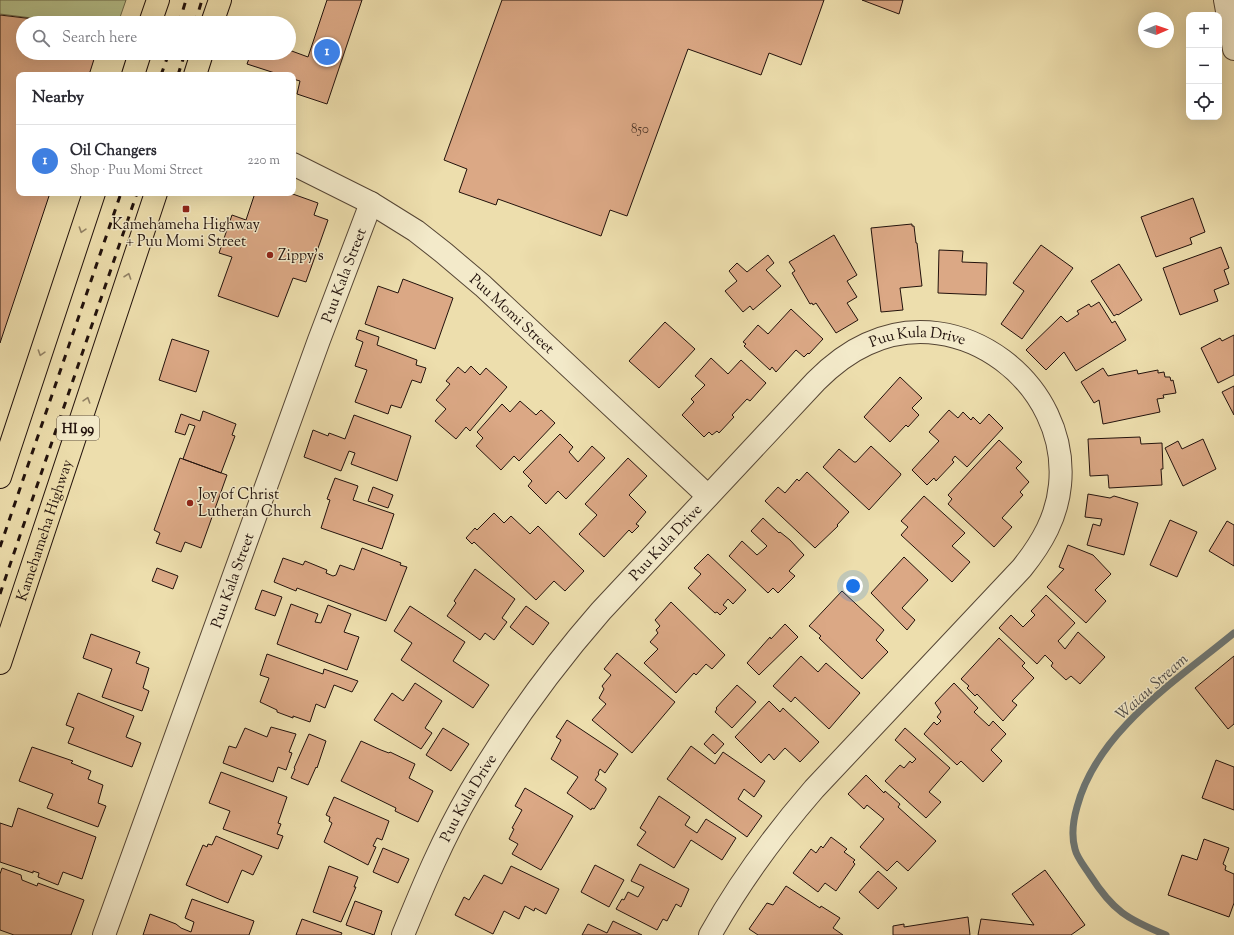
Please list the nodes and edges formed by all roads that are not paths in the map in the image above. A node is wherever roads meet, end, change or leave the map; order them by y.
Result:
1 (158, 0) edge
2 (220, 0) edge
3 (1225, 0) edge
4 (152, 16) edge
5 (214, 16) edge
6 (1234, 50) edge
7 (138, 60) edge
8 (200, 60) edge
9 (134, 72) edge
10 (196, 72) edge
11 (296, 166) edge
12 (93, 196) edge
13 (155, 196) edge
14 (371, 203) junction
15 (0, 477) edge
16 (708, 496) junction
17 (0, 663) edge
18 (104, 935) edge
19 (403, 935) edge
20 (710, 935) edge

1 - 4 main road
2 - 5 main road
3 - 6 street
7 - 9 main road
8 - 10 main road
11 - 14 street, Puu Momi Street
12 -> 15 main road
17 -> 13 main road, Kamehameha Highway / HI 99
14 - 16 street, Puu Momi Street
14 - 18 street, Puu Kala Street
16 - 19 street, Puu Kula Drive
16 - 20 street, Puu Kula Drive

